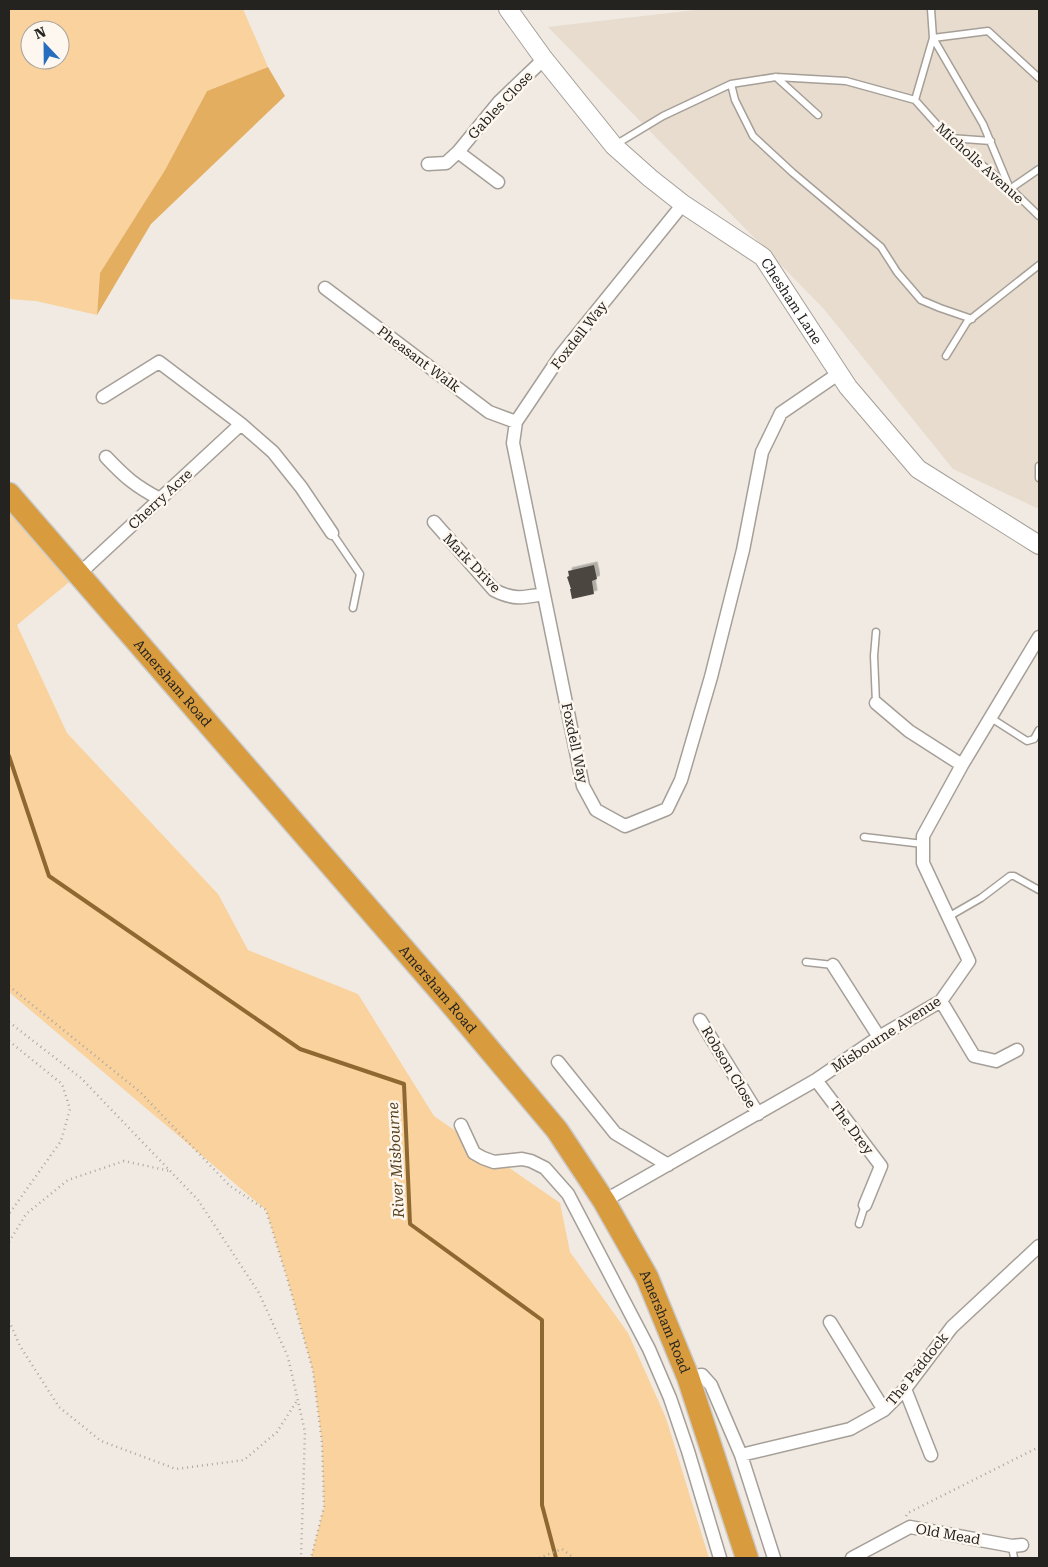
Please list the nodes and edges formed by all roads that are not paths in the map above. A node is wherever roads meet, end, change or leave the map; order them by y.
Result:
1 (508, 9) edge
2 (931, 9) edge
3 (933, 38) junction
4 (544, 59) junction
5 (776, 77) junction
6 (1039, 78) edge
7 (731, 84) junction
8 (915, 100) junction
9 (818, 115) dead end
10 (949, 138) junction
11 (991, 141) junction
12 (614, 146) junction
13 (458, 152) junction
14 (428, 164) dead end
15 (1039, 169) edge
16 (498, 182) dead end
17 (1009, 187) junction
18 (683, 204) junction
19 (1039, 216) edge
20 (1039, 265) edge
21 (325, 288) dead end
22 (972, 319) junction
23 (946, 356) dead end
24 (838, 374) junction
25 (103, 397) dead end
26 (516, 422) junction
27 (242, 424) junction
28 (106, 457) dead end
29 (1039, 466) edge
30 (1039, 478) edge
31 (9, 494) edge
32 (160, 500) junction
33 (434, 522) dead end
34 (332, 533) joint
35 (1039, 545) edge
36 (79, 574) junction
37 (543, 594) junction
38 (353, 608) dead end
39 (876, 632) dead end
40 (1039, 638) edge
41 (876, 703) joint
42 (991, 718) junction
43 (1039, 730) edge
44 (962, 765) junction
45 (864, 837) dead end
46 (923, 844) junction
47 (1039, 890) edge
48 (948, 917) junction
49 (806, 962) dead end
50 (832, 965) joint
51 (941, 1001) junction
52 (700, 1020) dead end
53 (878, 1037) junction
54 (1017, 1050) dead end
55 (558, 1062) dead end
56 (816, 1080) junction
57 (758, 1114) junction
58 (461, 1125) dead end
59 (668, 1165) junction
60 (604, 1202) junction
61 (865, 1205) joint
62 (859, 1224) dead end
63 (1039, 1246) edge
64 (830, 1322) dead end
65 (688, 1377) junction
66 (905, 1389) junction
67 (884, 1410) junction
68 (741, 1455) junction
69 (930, 1455) dead end
70 (1016, 1550) edge
71 (720, 1558) edge
72 (747, 1558) edge
73 (774, 1558) edge
74 (852, 1558) edge

1 - 4 street, Chesham Lane
2 - 3 lane
3 - 6 lane
3 - 8 lane
3 - 11 lane
4 - 12 street, Chesham Lane
4 - 13 street, Gables Close
5 - 7 lane
5 - 8 lane
5 - 9 lane
7 - 12 lane
7 - 22 lane
8 - 10 lane, Micholls Avenue
10 - 11 lane
10 - 17 lane, Micholls Avenue
11 - 17 lane
12 - 18 street, Chesham Lane
13 - 14 street, Gables Close
13 - 16 street, Gables Close
15 - 17 lane
17 - 19 lane, Micholls Avenue
18 - 24 street, Chesham Lane
18 - 26 street, Foxdell Way
20 - 22 lane
21 - 26 street, Pheasant Walk
22 - 23 lane
24 - 35 street, Chesham Lane
24 - 37 street, Foxdell Way
25 - 27 street
26 - 37 street, Foxdell Way
27 - 32 street, Cherry Acre
27 - 34 street
28 - 32 street
29 - 30 lane
31 - 36 highway, Amersham Road
32 - 36 street, Cherry Acre
33 - 37 street, Mark Drive
34 - 38 lane
36 - 60 highway, Amersham Road
39 - 41 lane
40 - 42 street, Misbourne Avenue
41 - 44 street
42 - 43 lane
42 - 44 street, Misbourne Avenue
44 - 46 street, Misbourne Avenue
45 - 46 lane
46 - 48 street, Misbourne Avenue
47 - 48 lane
48 - 51 street, Misbourne Avenue
49 - 50 lane
50 - 53 street
51 - 53 street, Misbourne Avenue
51 - 54 street
52 - 57 street, Robson Close
53 - 56 street, Misbourne Avenue
55 - 59 street
56 - 57 street, Misbourne Avenue
56 - 61 street, The Drey
57 - 59 street, Misbourne Avenue
58 - 71 street
59 - 60 street, Misbourne Avenue
60 - 65 highway, Amersham Road
61 - 62 lane
63 - 66 street, The Paddock
64 - 67 street
65 - 68 street
65 - 72 highway, Amersham Road
66 - 67 street, The Paddock
66 - 69 street
67 - 68 street, The Paddock
68 - 73 street
70 - 74 street, Old Mead

